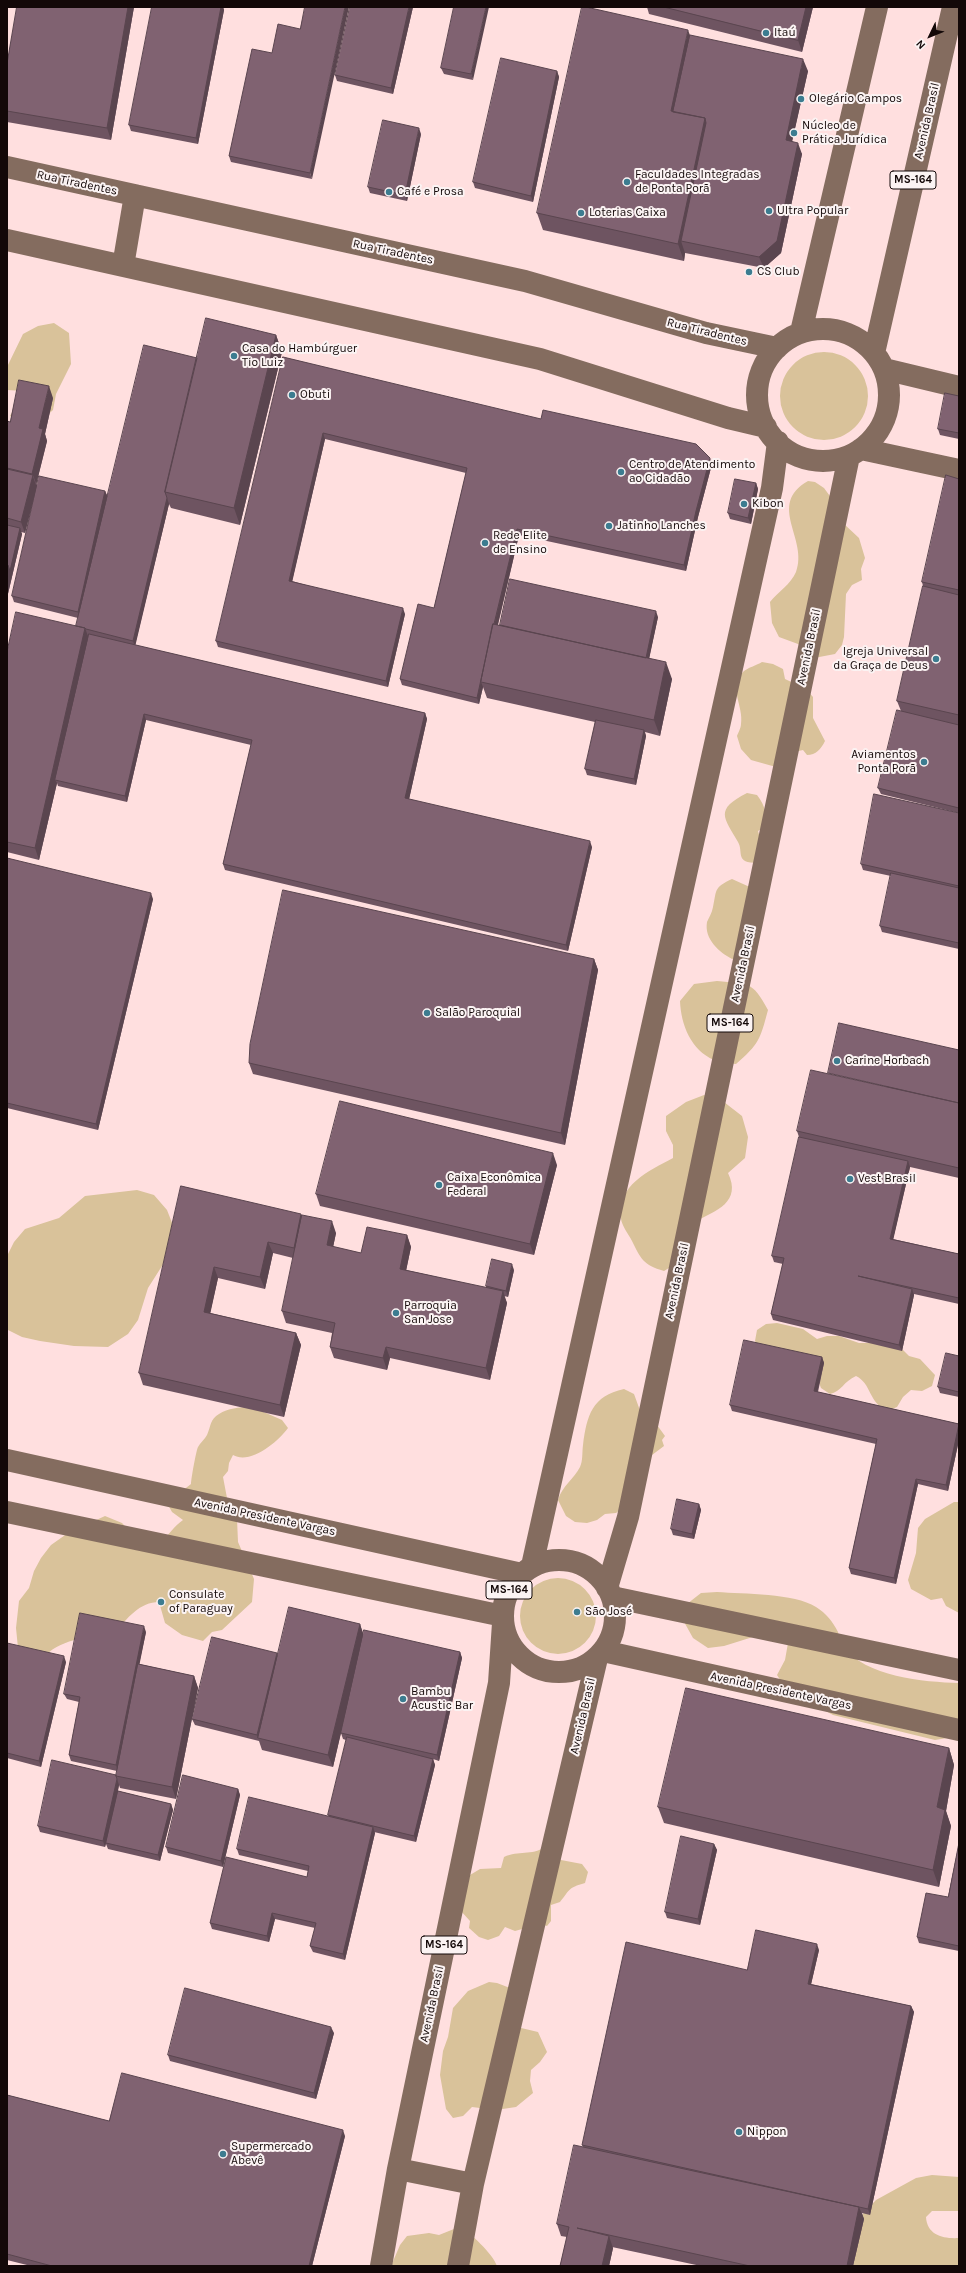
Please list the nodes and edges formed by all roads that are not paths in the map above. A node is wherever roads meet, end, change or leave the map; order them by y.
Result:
1 (877, 7) edge
2 (953, 7) edge
3 (7, 167) edge
4 (135, 195) junction
5 (7, 240) edge
6 (123, 266) junction
7 (801, 332) junction
8 (776, 348) junction
9 (879, 361) junction
10 (959, 387) edge
11 (772, 435) junction
12 (855, 452) junction
13 (959, 470) edge
14 (7, 1460) edge
15 (7, 1512) edge
16 (527, 1570) junction
17 (610, 1593) junction
18 (503, 1619) junction
19 (600, 1655) junction
20 (959, 1670) edge
21 (959, 1730) edge
22 (398, 2170) junction
23 (473, 2184) junction
24 (381, 2266) edge
25 (458, 2266) edge

1 - 7 main road
2 - 9 main road, Avenida Brasil / MS-164
3 - 4 main road, Rua Tiradentes
4 - 6 main road
4 - 8 main road, Rua Tiradentes
5 - 6 main road
6 - 11 main road
7 - 8 main road, MS-164
7 - 9 main road
8 - 11 main road, MS-164
9 - 10 main road
9 - 12 main road, MS-164
11 - 12 main road
11 - 16 main road, MS-164
12 - 13 main road
12 - 17 main road, Avenida Brasil / MS-164
14 - 16 main road, Avenida Presidente Vargas
15 - 18 main road
16 - 17 main road
16 - 18 main road, MS-164
17 - 19 main road, MS-164
17 - 20 main road
18 - 19 main road
18 - 22 main road, Avenida Brasil / MS-164
19 - 21 main road, Avenida Presidente Vargas
19 - 23 main road, Avenida Brasil / MS-164
22 - 23 main road
22 - 24 main road, Avenida Brasil / MS-164
23 - 25 main road, Avenida Brasil / MS-164

